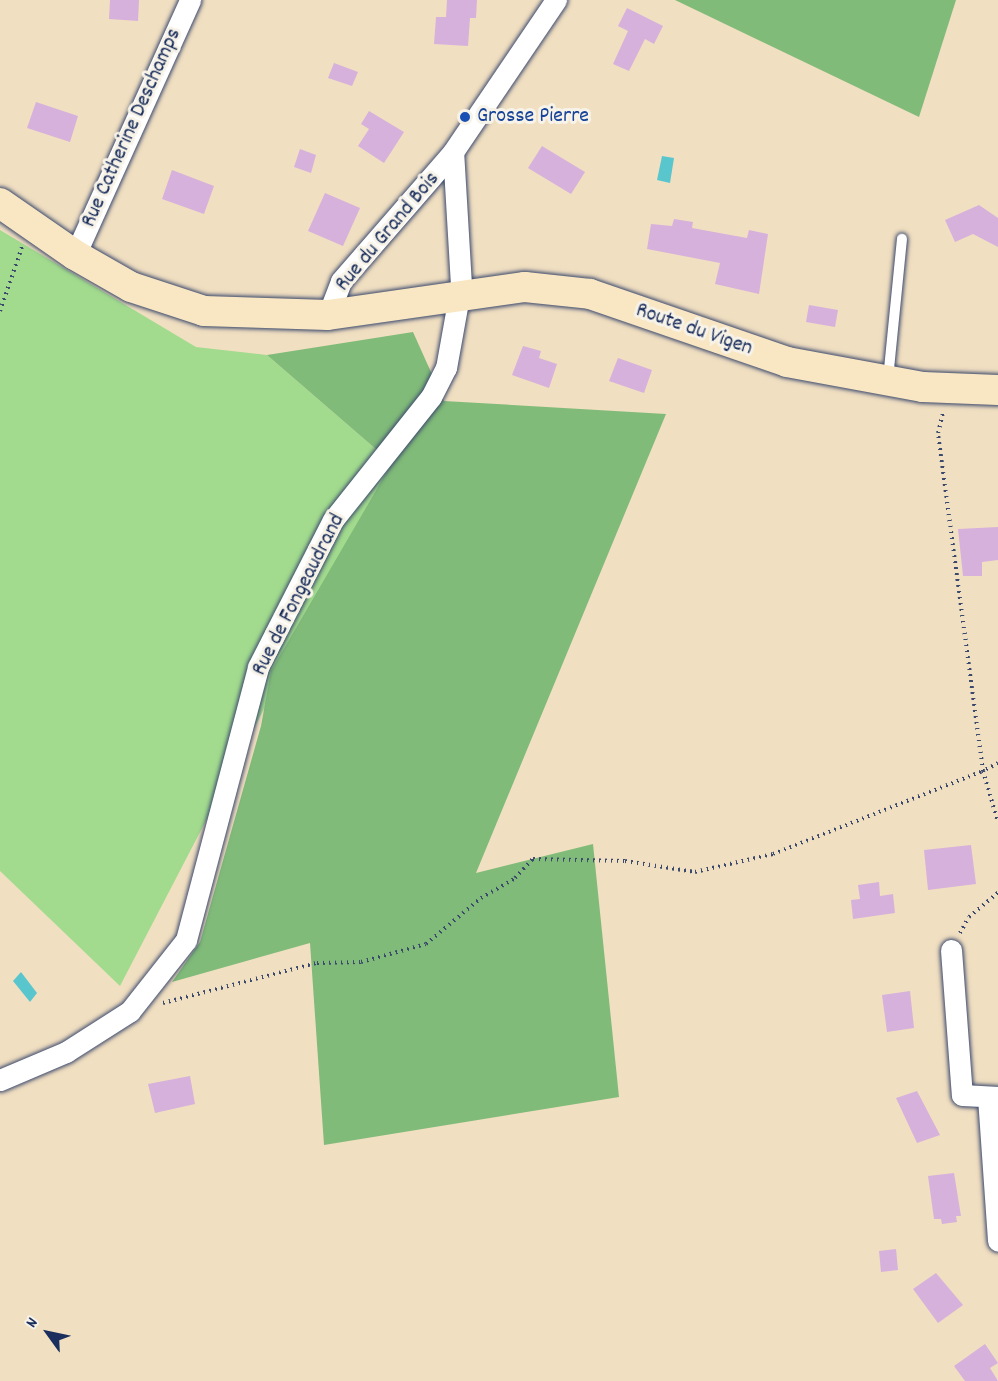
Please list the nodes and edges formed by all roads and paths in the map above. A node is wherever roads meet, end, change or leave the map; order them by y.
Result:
1 (190, 0) edge
2 (556, 0) edge
3 (453, 152) junction
4 (0, 203) edge
5 (29, 225) junction
6 (902, 239) dead end
7 (75, 255) junction
8 (461, 295) junction
9 (0, 311) edge
10 (327, 315) junction
11 (888, 382) junction
12 (947, 389) junction
13 (998, 390) edge
14 (998, 763) edge
15 (982, 771) junction
16 (998, 822) edge
17 (998, 893) edge
18 (951, 950) joint
19 (130, 1011) junction
20 (0, 1080) edge
21 (993, 1097) edge
22 (998, 1241) edge

1 - 7 street, Rue Catherine Deschamps
2 - 3 street, Rue du Grand Bois
3 - 8 street, Rue du Grand Bois
3 - 10 street, Rue du Grand Bois
4 - 5 street, Route du Vigen
5 - 7 street, Route du Vigen
5 - 9 path
6 - 11 lane
7 - 10 street, Route du Vigen
8 - 10 street, Route du Vigen
8 - 11 street, Route du Vigen
8 - 19 street, Rue de Fongeaudrand
11 - 12 street, Route du Vigen
12 - 13 street, Route du Vigen
12 - 15 path
14 - 15 path
15 - 16 path
15 - 19 path
17 - 18 path
18 - 21 street
19 - 20 street, Rue de Fongeaudrand
21 - 22 street

